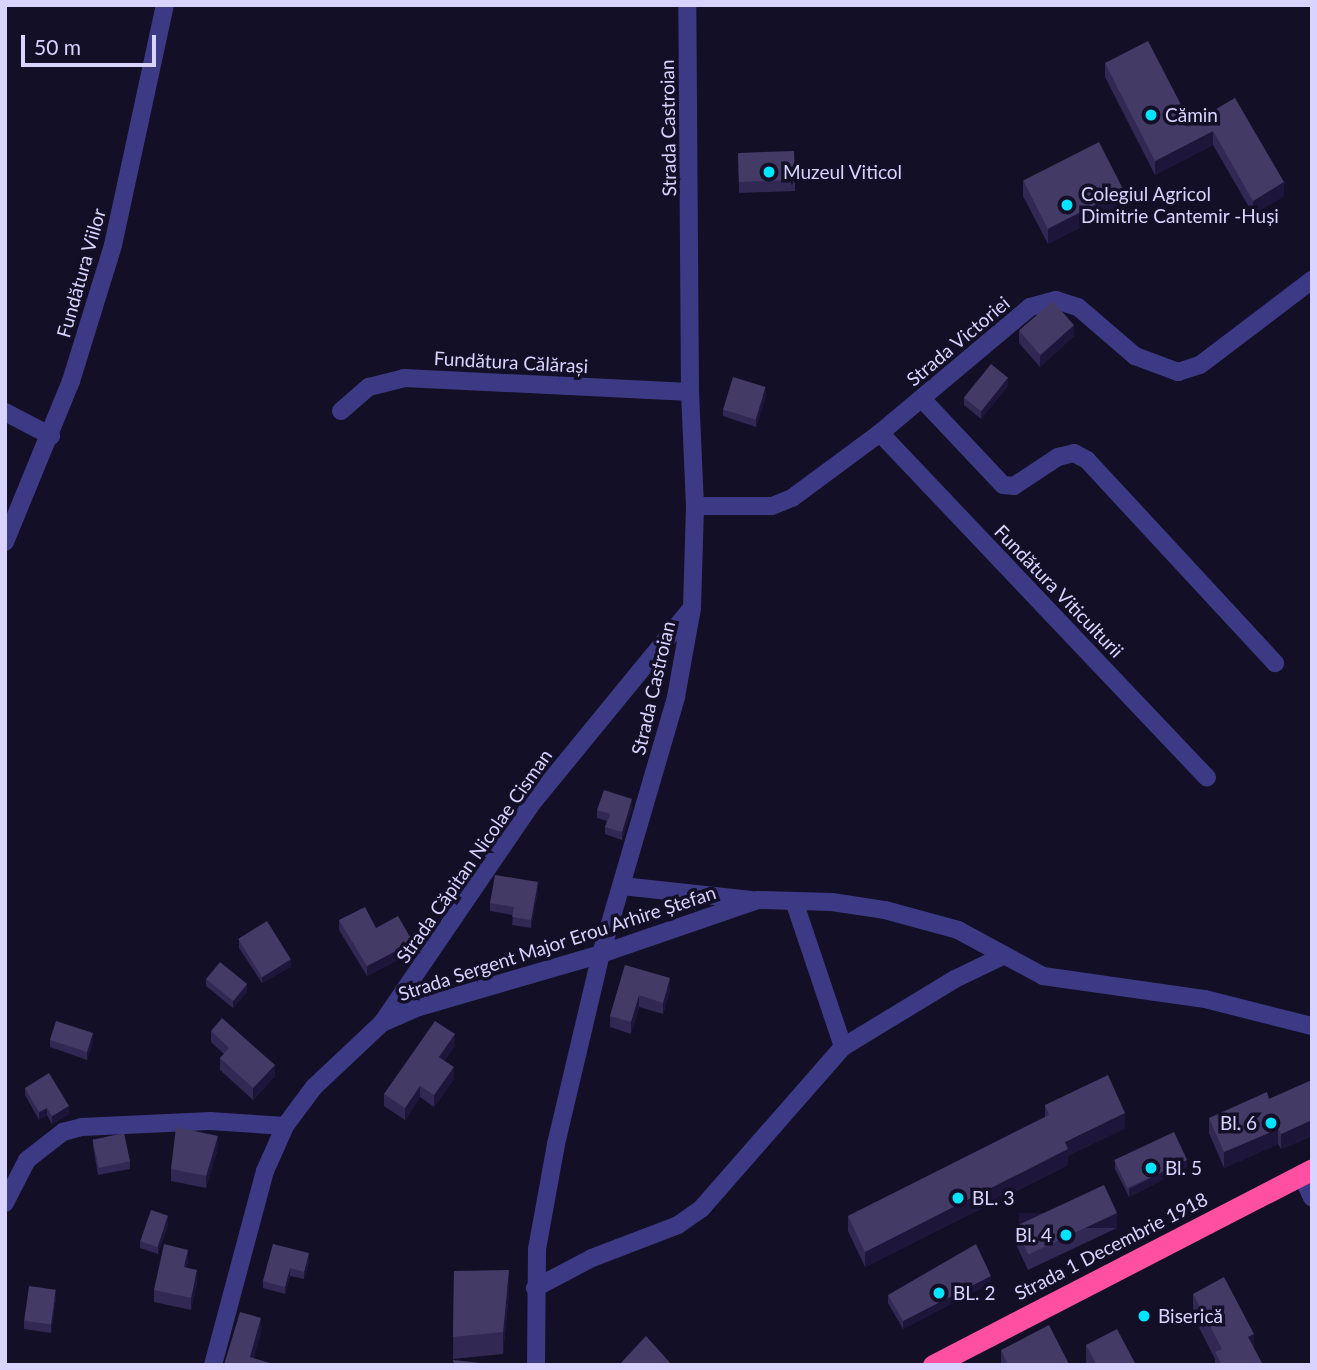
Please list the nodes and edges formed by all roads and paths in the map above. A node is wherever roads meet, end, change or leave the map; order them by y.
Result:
1 (165, 5) edge
2 (687, 5) edge
3 (1312, 280) edge
4 (690, 392) junction
5 (922, 399) junction
6 (341, 411) dead end
7 (5, 412) edge
8 (880, 433) junction
9 (51, 436) junction
10 (695, 506) junction
11 (5, 542) edge
12 (692, 608) junction
13 (1275, 663) dead end
14 (1207, 777) dead end
15 (622, 886) junction
16 (758, 900) junction
17 (794, 901) junction
18 (601, 954) junction
19 (1005, 955) junction
20 (382, 1023) junction
21 (1312, 1026) edge
22 (843, 1047) junction
23 (285, 1126) junction
24 (1306, 1172) edge
25 (1312, 1198) edge
26 (5, 1203) edge
27 (535, 1288) junction
28 (213, 1365) edge
29 (536, 1365) edge
30 (933, 1365) edge

1 - 9 street, Fundătura Viilor
2 - 4 street, Strada Castroian
3 - 5 street, Strada Victoriei
4 - 6 street, Fundătura Călărași
4 - 10 street, Strada Castroian
5 - 8 street, Strada Victoriei
5 - 13 street
7 - 9 street
8 - 10 street, Strada Victoriei
8 - 14 street, Fundătura Viticulturii
9 - 11 street, Fundătura Viilor
10 - 12 street, Strada Castroian
12 - 15 street, Strada Castroian
12 - 20 street, Strada Căpitan Nicolae Cisman
15 - 16 street
15 - 18 street, Strada Castroian
16 - 17 street, Strada Sergent Major Erou Arhire Ștefan
16 - 18 street, Strada Sergent Major Erou Arhire Ștefan
17 - 19 street, Strada Sergent Major Erou Arhire Ștefan
17 - 22 street
18 - 20 street, Strada Sergent Major Erou Arhire Ștefan
18 - 27 street, Strada Castroian
19 - 21 street, Strada Sergent Major Erou Arhire Ștefan
19 - 22 street
20 - 23 street, Strada Căpitan Nicolae Cisman
22 - 27 street
23 - 26 street
23 - 28 street, Strada Căpitan Nicolae Cisman
24 - 25 street
24 - 30 highway, Strada 1 Decembrie 1918
27 - 29 street, Strada Castroian

